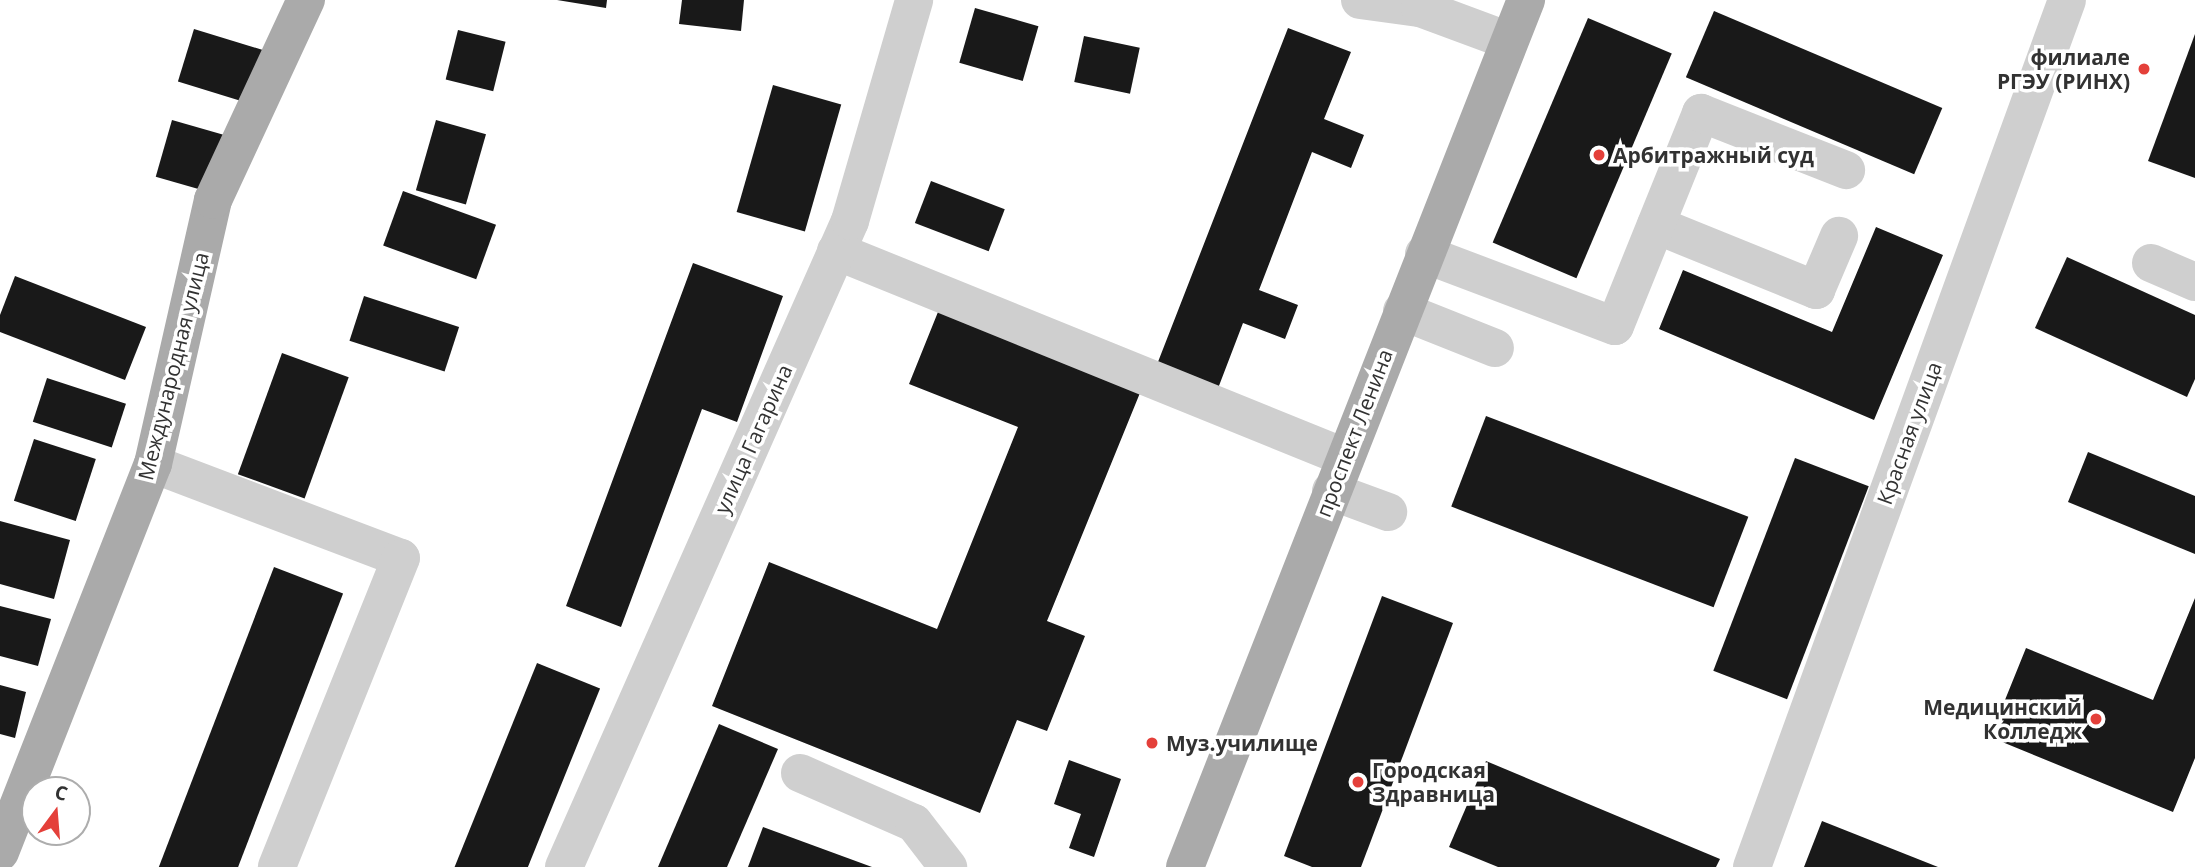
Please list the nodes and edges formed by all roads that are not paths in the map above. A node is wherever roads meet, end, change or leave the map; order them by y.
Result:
1 (306, 0) edge
2 (914, 0) edge
3 (1360, 0) edge
4 (1526, 0) edge
5 (2067, 0) edge
6 (1509, 41) junction
7 (1846, 170) dead end
8 (1656, 225) junction
9 (1839, 236) dead end
10 (836, 251) junction
11 (1424, 254) junction
12 (2151, 263) dead end
13 (2195, 282) edge
14 (1402, 311) junction
15 (1495, 348) dead end
16 (1345, 457) junction
17 (153, 464) junction
18 (1331, 491) junction
19 (1388, 512) dead end
20 (800, 773) dead end
21 (0, 852) edge
22 (277, 867) edge
23 (564, 867) edge
24 (947, 867) edge
25 (1185, 867) edge
26 (1752, 867) edge

1 - 17 main road, Международная улица
2 - 10 street, улица Гагарина
3 - 6 street
4 - 6 main road, проспект Ленина
5 - 26 street, Красная улица
6 - 11 main road, проспект Ленина
7 - 8 street
8 - 9 street
8 - 11 street
10 - 16 street
10 - 23 street, улица Гагарина
11 - 14 main road, проспект Ленина
12 - 13 street
14 - 15 street
14 - 16 main road, проспект Ленина
16 - 18 main road, проспект Ленина
17 - 21 main road, Международная улица
17 - 22 street
18 - 19 street
18 - 25 main road, проспект Ленина
20 - 24 street

